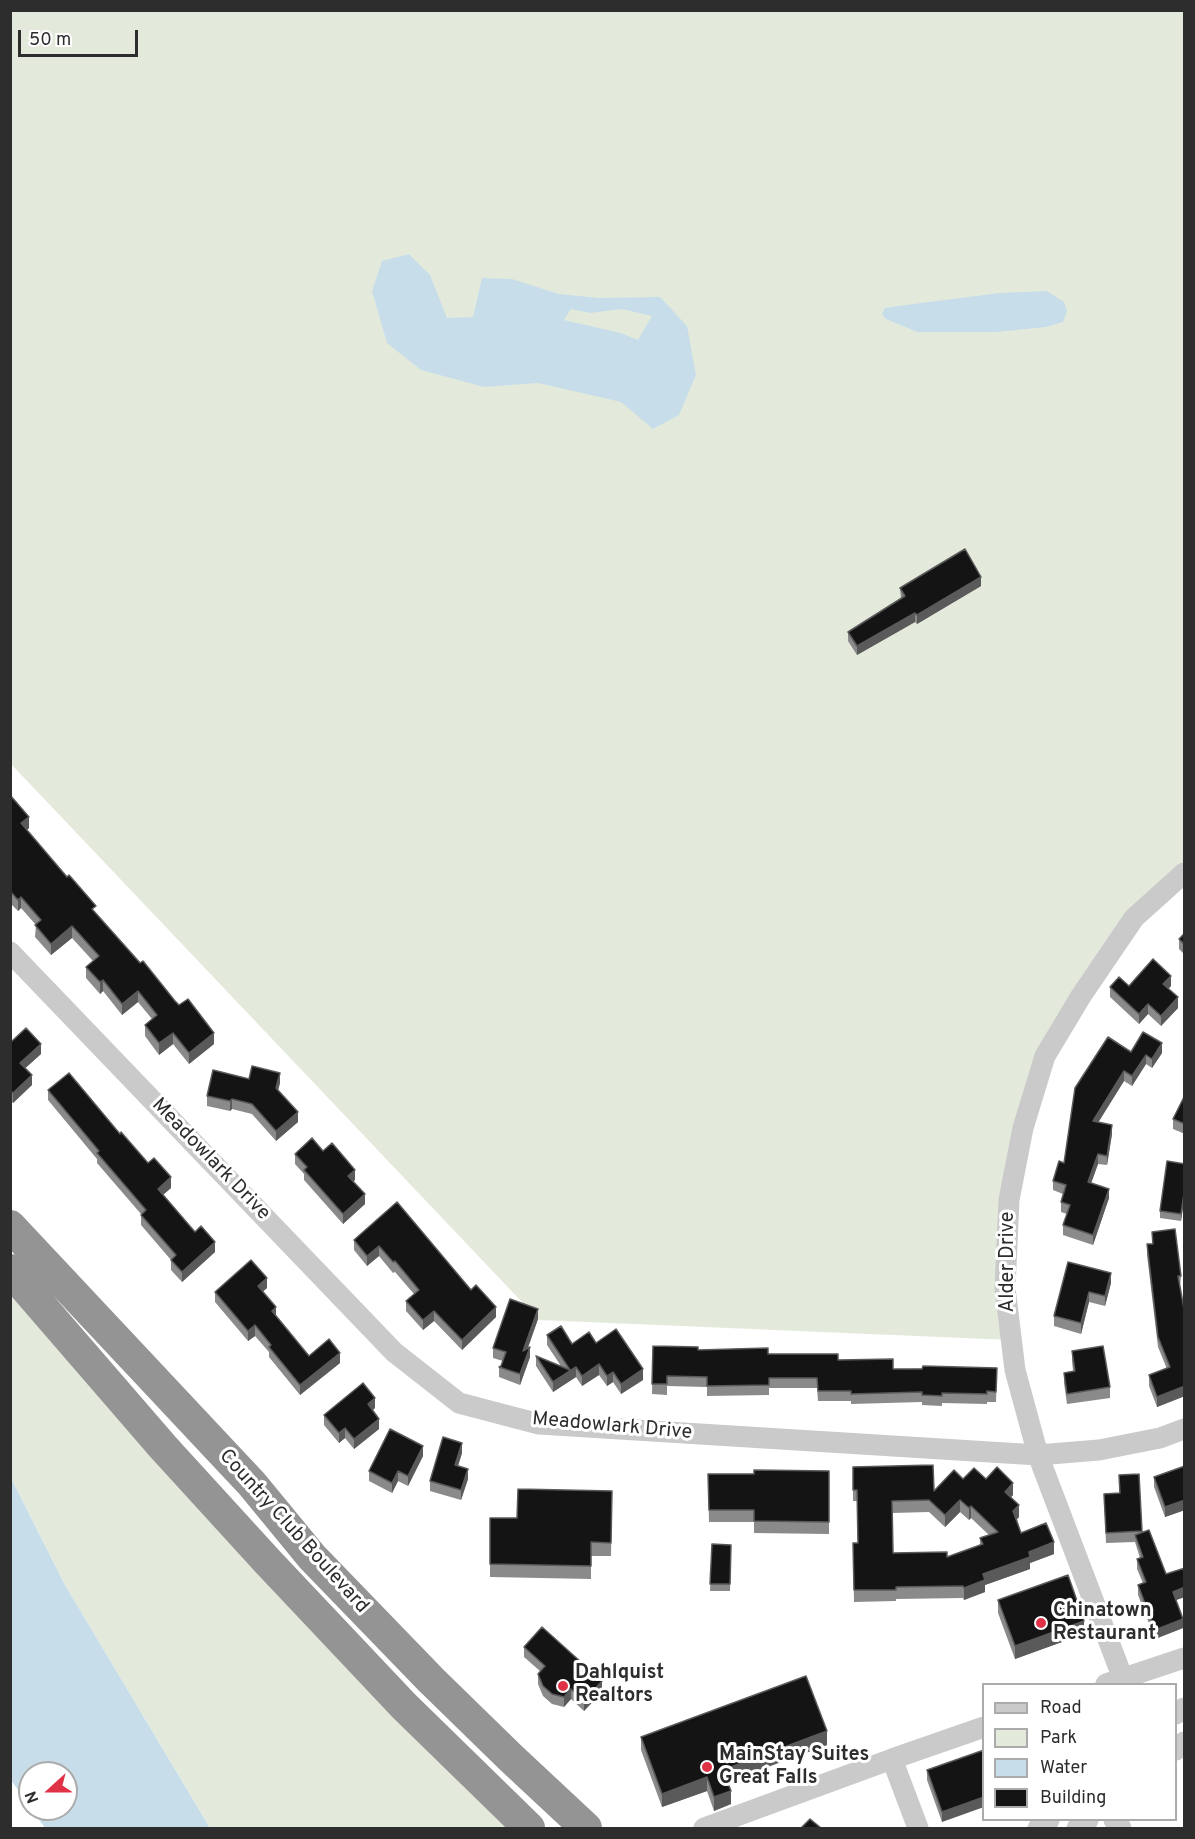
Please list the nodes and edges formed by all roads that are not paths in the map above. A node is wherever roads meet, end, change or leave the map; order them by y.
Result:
1 (1185, 873) edge
2 (10, 952) edge
3 (10, 1226) edge
4 (10, 1270) edge
5 (1185, 1429) edge
6 (1038, 1455) junction
7 (1185, 1658) edge
8 (1118, 1683) edge
9 (982, 1729) edge
10 (892, 1760) junction
11 (529, 1828) edge
12 (586, 1828) edge
13 (704, 1828) edge
14 (918, 1828) edge

1 - 6 street, Alder Drive
2 - 6 street, Meadowlark Drive
3 - 12 highway, Country Club Boulevard
4 - 11 highway, Country Club Boulevard
5 - 6 street, Meadowlark Drive
6 - 8 street, Alder Drive
7 - 8 street
9 - 10 street
10 - 13 street
10 - 14 street

